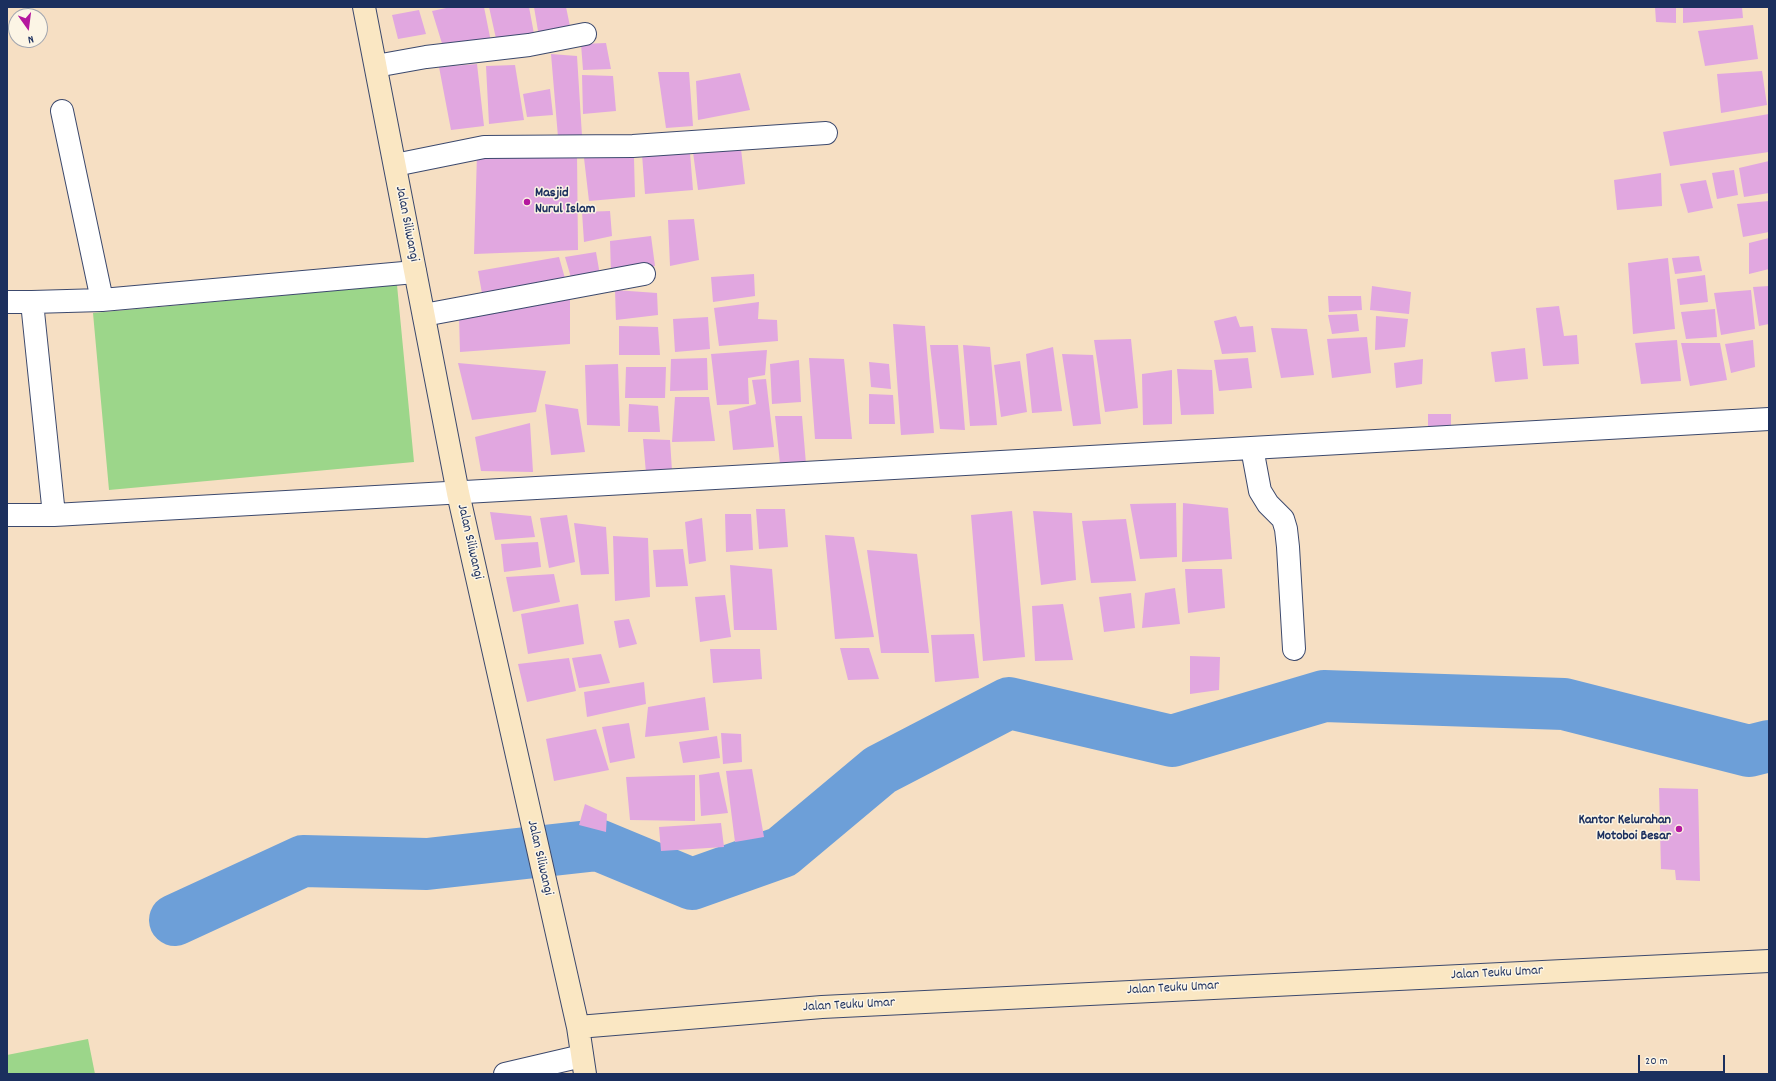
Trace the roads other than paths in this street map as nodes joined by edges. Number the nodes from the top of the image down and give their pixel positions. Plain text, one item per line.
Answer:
1 (364, 7) edge
2 (585, 34) dead end
3 (376, 66) junction
4 (62, 111) dead end
5 (826, 133) dead end
6 (395, 165) junction
7 (415, 272) junction
8 (644, 274) dead end
9 (102, 300) junction
10 (7, 302) edge
11 (32, 302) junction
12 (424, 315) junction
13 (1769, 419) edge
14 (1252, 448) junction
15 (458, 493) junction
16 (7, 515) edge
17 (54, 515) junction
18 (1294, 649) dead end
19 (1769, 961) edge
20 (578, 1027) junction
21 (584, 1065) edge
22 (505, 1074) edge

1 - 3 street, Jalan Siliwangi
2 - 3 street
3 - 6 street, Jalan Siliwangi
4 - 9 street
5 - 6 street
6 - 7 street, Jalan Siliwangi
7 - 9 street
7 - 12 street, Jalan Siliwangi
8 - 12 street
9 - 11 street
10 - 11 street
11 - 17 street
12 - 15 street, Jalan Siliwangi
13 - 14 street
14 - 15 street
14 - 18 street
15 - 17 street
15 - 20 street, Jalan Siliwangi
16 - 17 street
19 - 20 street, Jalan Teuku Umar
20 - 21 street, Jalan Siliwangi
21 - 22 street

